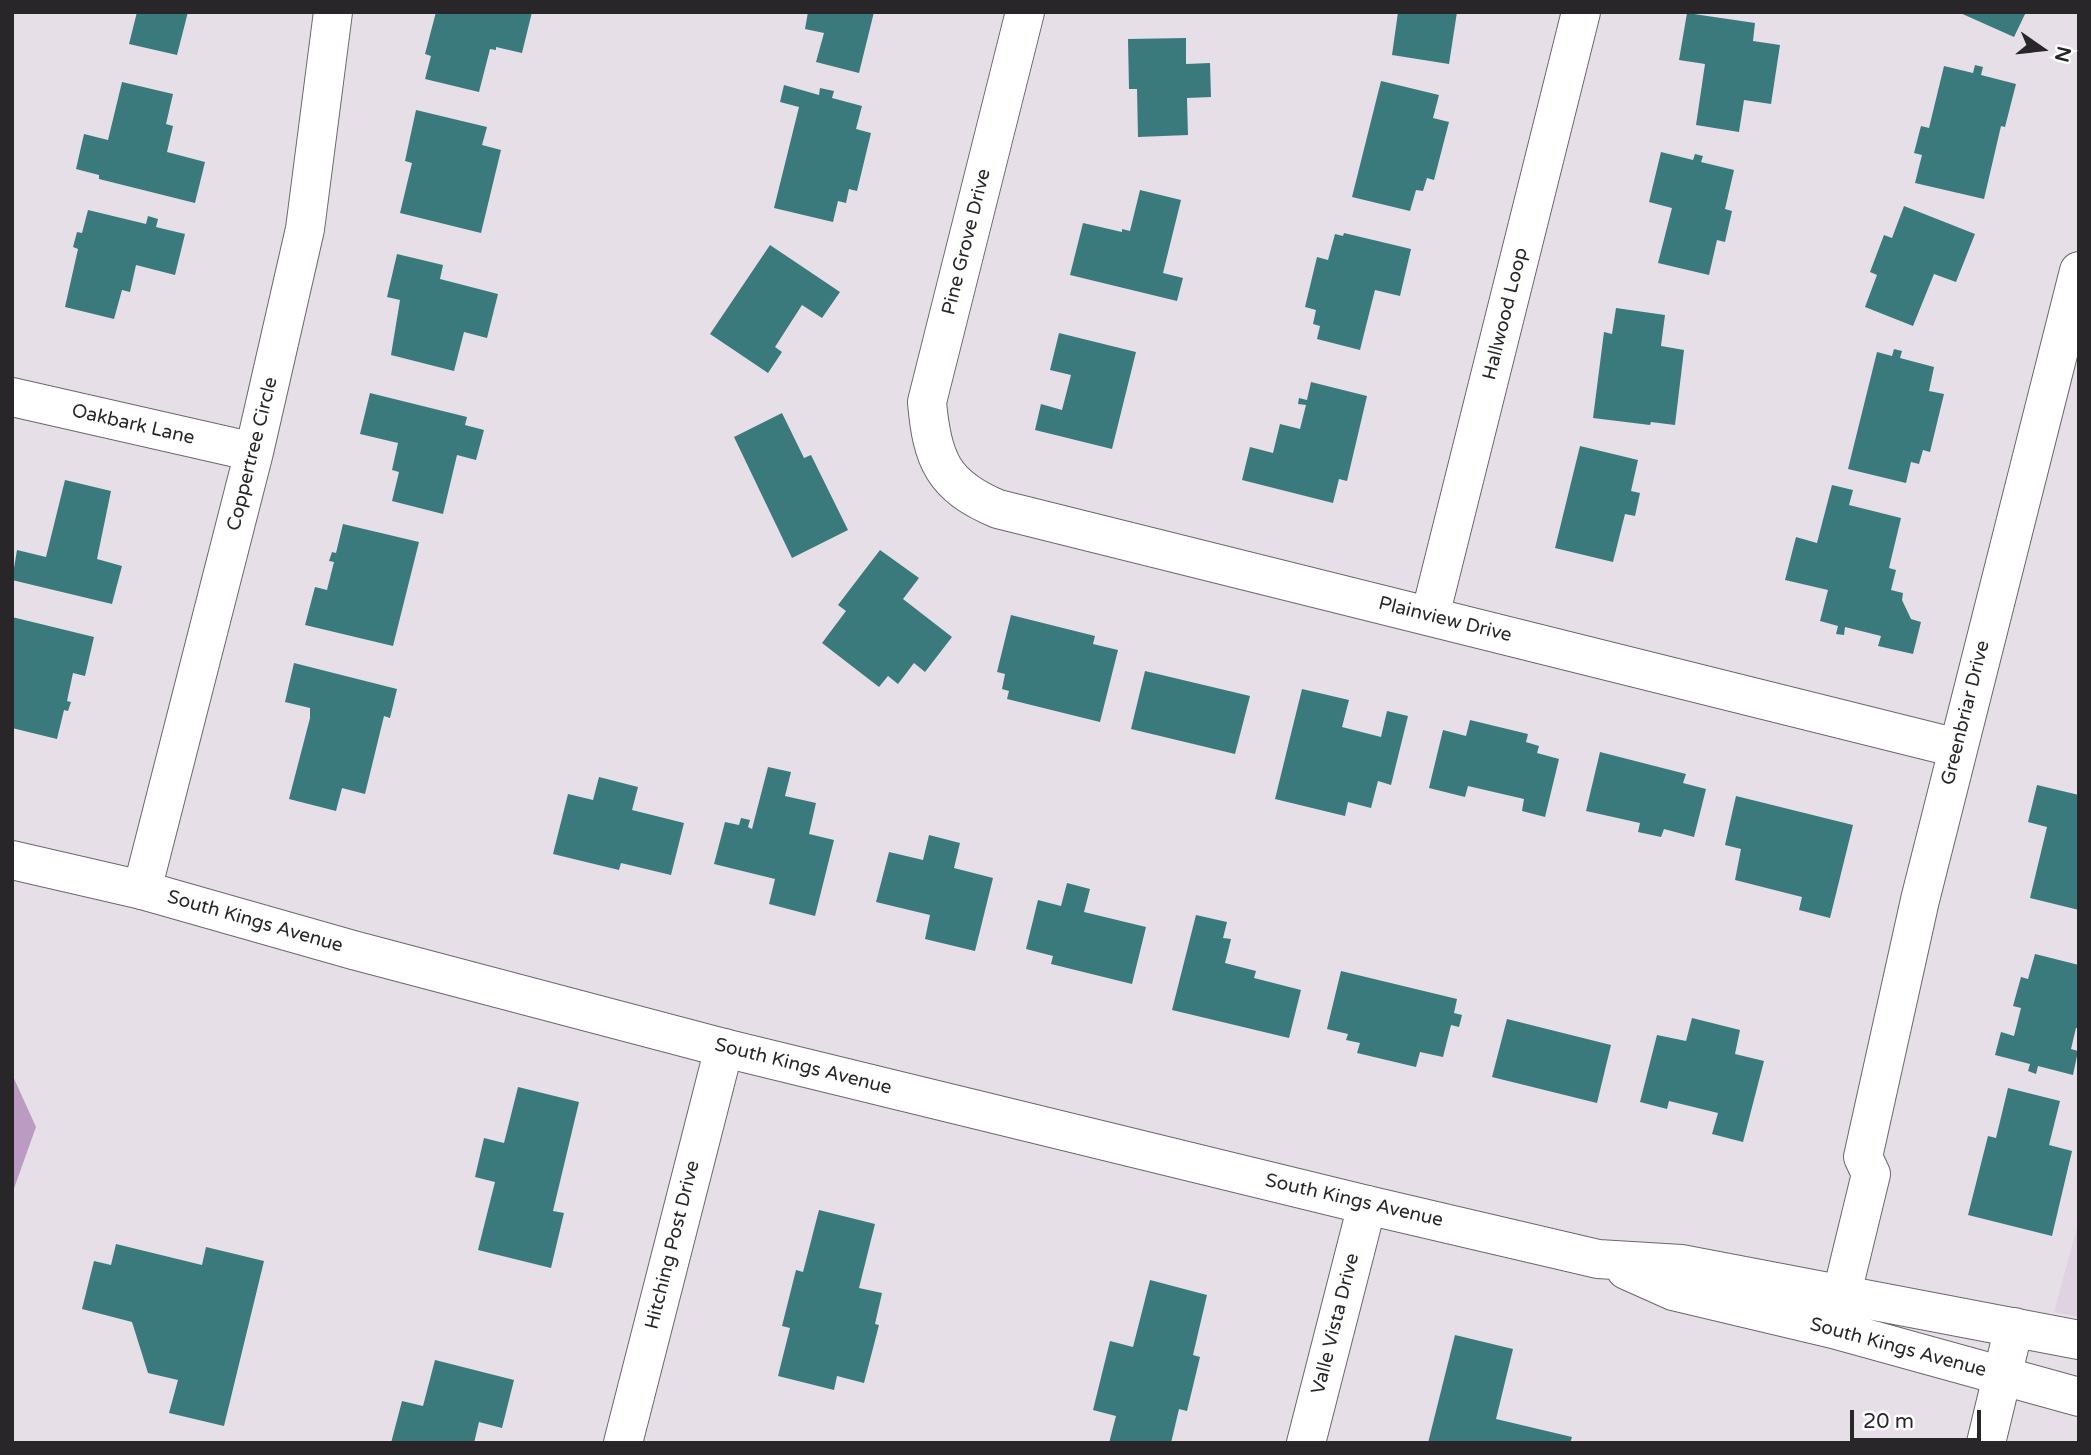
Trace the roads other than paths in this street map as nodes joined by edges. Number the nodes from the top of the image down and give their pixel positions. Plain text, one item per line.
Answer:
1 (332, 12) edge
2 (1025, 12) edge
3 (1581, 12) edge
4 (2079, 271) edge
5 (12, 397) edge
6 (254, 452) junction
7 (944, 472) joint
8 (1430, 616) junction
9 (1957, 748) junction
10 (12, 860) edge
11 (142, 890) junction
12 (724, 1048) junction
13 (1367, 1205) junction
14 (1825, 1310) junction
15 (2014, 1327) junction
16 (2079, 1340) edge
17 (2003, 1376) junction
18 (2079, 1397) edge
19 (623, 1443) edge
20 (1306, 1443) edge
21 (1986, 1443) edge

1 - 6 street, Coppertree Circle
2 - 7 street, Pine Grove Drive
3 - 8 street, Hallwood Loop
4 - 9 street, Greenbriar Drive
5 - 6 street, Oakbark Lane
6 - 11 street, Coppertree Circle
7 - 8 street, Plainview Drive
8 - 9 street, Plainview Drive
9 - 14 street, Greenbriar Drive
10 - 11 street, South Kings Avenue
11 - 12 street, South Kings Avenue
12 - 13 street, South Kings Avenue
12 - 19 street, Hitching Post Drive
13 - 14 street, South Kings Avenue
13 - 20 street, Valle Vista Drive
14 - 15 street, South Kings Avenue
14 - 17 street, South Kings Avenue
15 - 16 street, South Kings Avenue
15 - 17 street
17 - 18 street, South Kings Avenue
17 - 21 street

